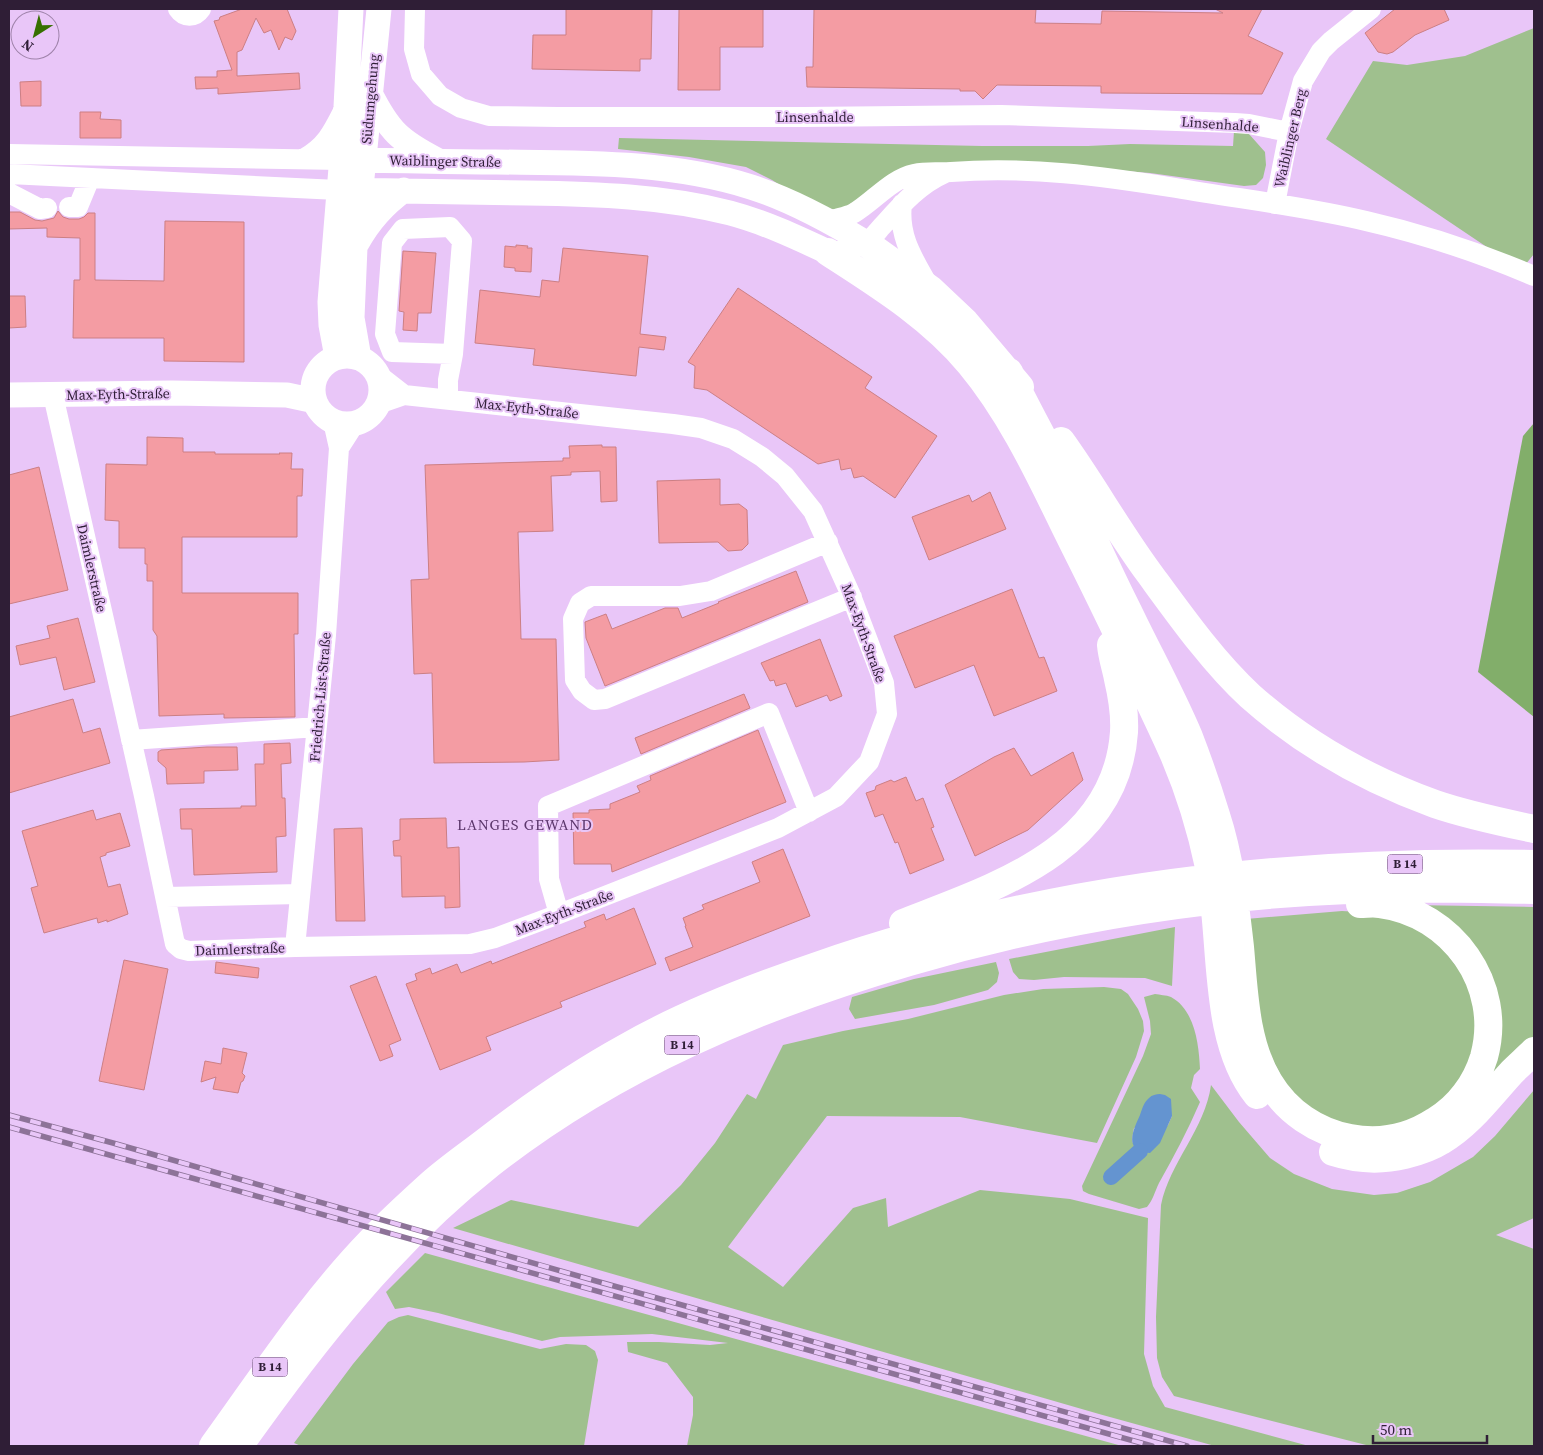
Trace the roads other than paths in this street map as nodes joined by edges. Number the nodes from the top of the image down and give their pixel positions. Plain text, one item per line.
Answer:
1 (178, 9) edge
2 (200, 9) edge
3 (351, 9) edge
4 (378, 9) edge
5 (415, 9) edge
6 (1371, 9) edge
7 (370, 93) junction
8 (346, 107) junction
9 (1289, 132) junction
10 (9, 154) edge
11 (303, 159) junction
12 (353, 160) junction
13 (441, 162) junction
14 (948, 172) junction
15 (9, 174) edge
16 (90, 178) junction
17 (349, 190) junction
18 (404, 190) junction
19 (9, 193) edge
20 (902, 204) junction
21 (1275, 204) junction
22 (69, 207) dead end
23 (47, 208) dead end
24 (829, 221) junction
25 (866, 243) junction
26 (355, 247) junction
27 (828, 252) junction
28 (1534, 276) edge
29 (930, 289) junction
30 (453, 354) junction
31 (348, 365) junction
32 (1009, 372) junction
33 (9, 395) edge
34 (53, 395) junction
35 (287, 395) junction
36 (404, 395) junction
37 (448, 400) junction
38 (315, 401) junction
39 (378, 404) junction
40 (344, 422) junction
41 (828, 542) junction
42 (852, 597) junction
43 (1108, 612) junction
44 (317, 727) junction
45 (131, 740) junction
46 (809, 812) junction
47 (1534, 829) edge
48 (1534, 864) edge
49 (1279, 882) junction
50 (1534, 890) edge
51 (300, 894) junction
52 (1170, 894) junction
53 (166, 897) junction
54 (559, 914) junction
55 (295, 946) junction
56 (857, 952) junction
57 (1534, 1051) edge
58 (443, 1189) junction
59 (340, 1294) junction
60 (212, 1446) edge
61 (239, 1446) edge

1 - 2 street
3 - 8 main road, Südumgehung
4 - 7 main road, Südumgehung
5 - 9 street, Linsenhalde
6 - 9 street, Waiblinger Berg
7 - 12 main road, Südumgehung
7 - 13 main road
8 - 11 street
8 - 12 main road, Südumgehung
9 - 21 street, Waiblinger Berg
10 - 11 street, Waiblinger Straße
11 - 12 street, Waiblinger Straße
12 - 13 main road, Waiblinger Straße
12 - 17 main road, Südumgehung
13 - 24 main road, Waiblinger Straße
14 - 20 street
14 - 21 street
14 - 24 street
15 - 16 street
16 - 17 street
16 - 22 street
17 - 18 main road
17 - 26 main road
17 - 31 main road
18 - 26 main road
18 - 27 main road
19 - 23 street
20 - 25 street
20 - 29 street
21 - 28 street
24 - 25 main road, Waiblinger Straße
25 - 27 street
25 - 29 highway
26 - 31 main road
27 - 43 highway
29 - 32 highway
30 - 30 street
30 - 37 street
31 - 35 main road
31 - 36 street
31 - 38 main road
31 - 39 main road
32 - 47 highway
32 - 49 highway
33 - 34 main road, Max-Eyth-Straße
34 - 35 main road, Max-Eyth-Straße
34 - 45 street, Daimlerstraße
35 - 38 main road, Max-Eyth-Straße
36 - 37 street, Max-Eyth-Straße
36 - 39 street, Max-Eyth-Straße
37 - 41 street, Max-Eyth-Straße
38 - 40 main road
39 - 40 main road
40 - 44 street, Friedrich-List-Straße
41 - 42 street, Max-Eyth-Straße
41 - 42 street
42 - 46 street, Max-Eyth-Straße
43 - 56 highway
43 - 57 highway
44 - 45 street
44 - 51 street, Friedrich-List-Straße
45 - 53 street, Daimlerstraße
46 - 54 street, Max-Eyth-Straße
46 - 54 street
48 - 49 highway, B 14
49 - 50 highway, B 14
49 - 52 highway, B 14
51 - 53 street
51 - 55 street, Friedrich-List-Straße
52 - 56 highway, B 14
52 - 58 highway, B 14
53 - 55 street, Daimlerstraße
54 - 55 street, Max-Eyth-Straße
56 - 58 highway, B 14
58 - 59 highway, B 14
59 - 60 highway, B 14
59 - 61 highway, B 14

